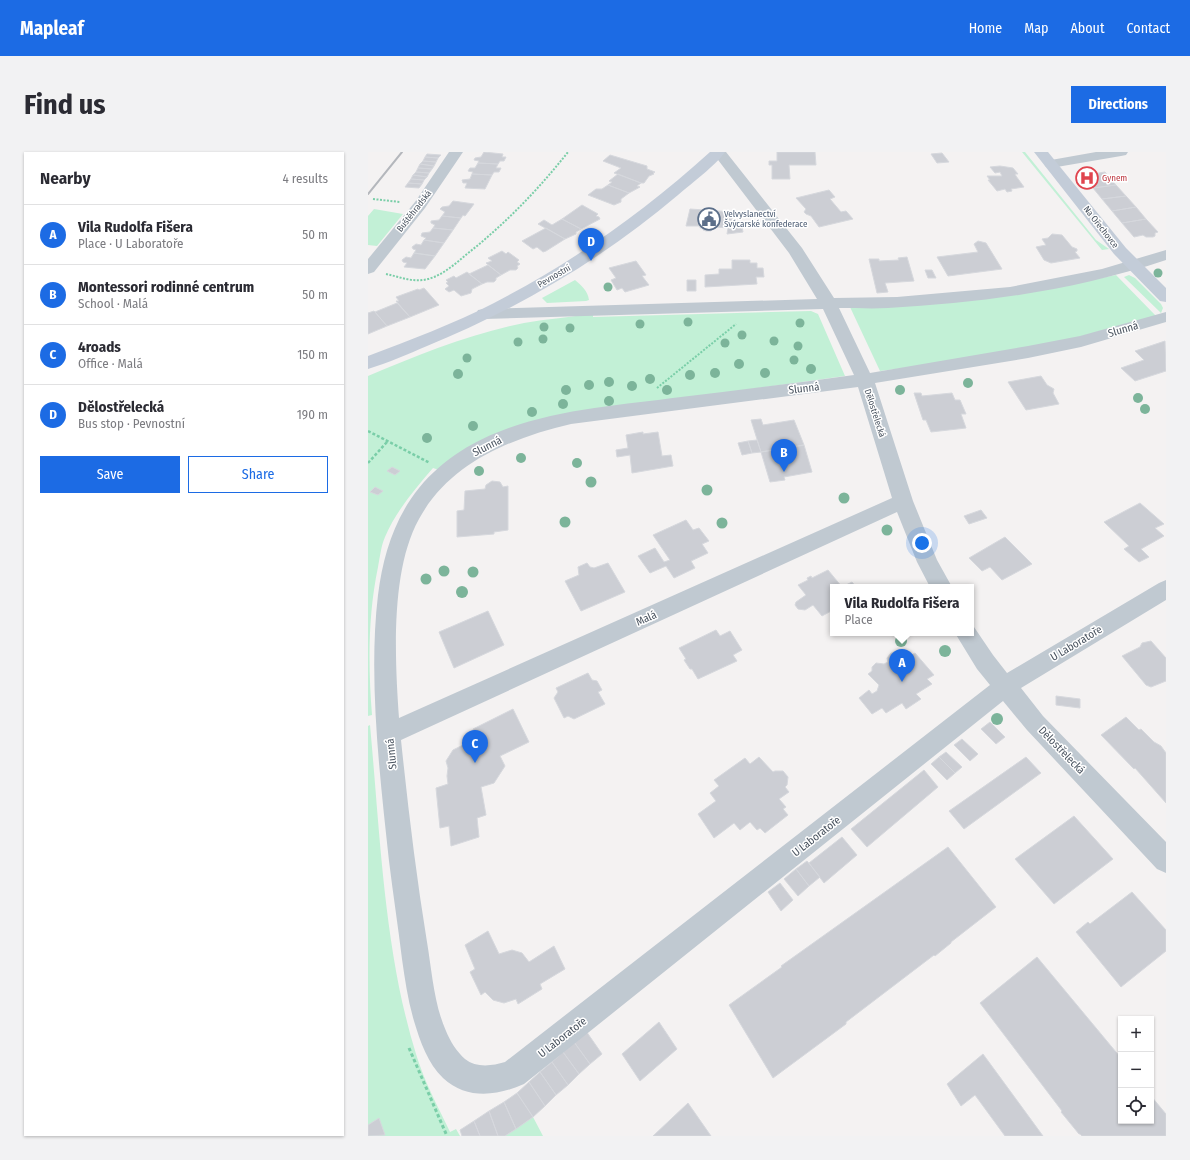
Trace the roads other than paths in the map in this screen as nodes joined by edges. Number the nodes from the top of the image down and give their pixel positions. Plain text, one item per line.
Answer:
1 (456, 152) edge
2 (718, 152) edge
3 (1041, 152) edge
4 (1121, 152) edge
5 (1052, 164) junction
6 (1166, 255) edge
7 (1135, 266) junction
8 (368, 269) edge
9 (1166, 297) edge
10 (829, 304) junction
11 (484, 314) junction
12 (1166, 317) edge
13 (368, 363) edge
14 (865, 380) junction
15 (903, 501) junction
16 (939, 584) edge
17 (1166, 589) edge
18 (968, 636) edge
19 (1005, 686) junction
20 (389, 734) junction
21 (1166, 860) edge
22 (472, 1079) joint

1 - 8 street, Buštěhradská
2 - 10 street, Dělostřelecká
2 - 11 street, Pevnostní
3 - 5 street, Na Ořechovce
4 - 5 street
5 - 7 street, Na Ořechovce
6 - 7 street
7 - 9 street, Na Ořechovce
7 - 10 street
10 - 11 street
10 - 14 street, Dělostřelecká
11 - 13 street, Pevnostní
12 - 14 street, Slunná
14 - 15 street, Dělostřelecká
14 - 20 street, Slunná
15 - 16 street, Dělostřelecká
15 - 20 street, Malá
17 - 19 street, U Laboratoře
18 - 19 street, Dělostřelecká
19 - 21 street, Dělostřelecká
19 - 22 street, U Laboratoře
20 - 22 street, Slunná

